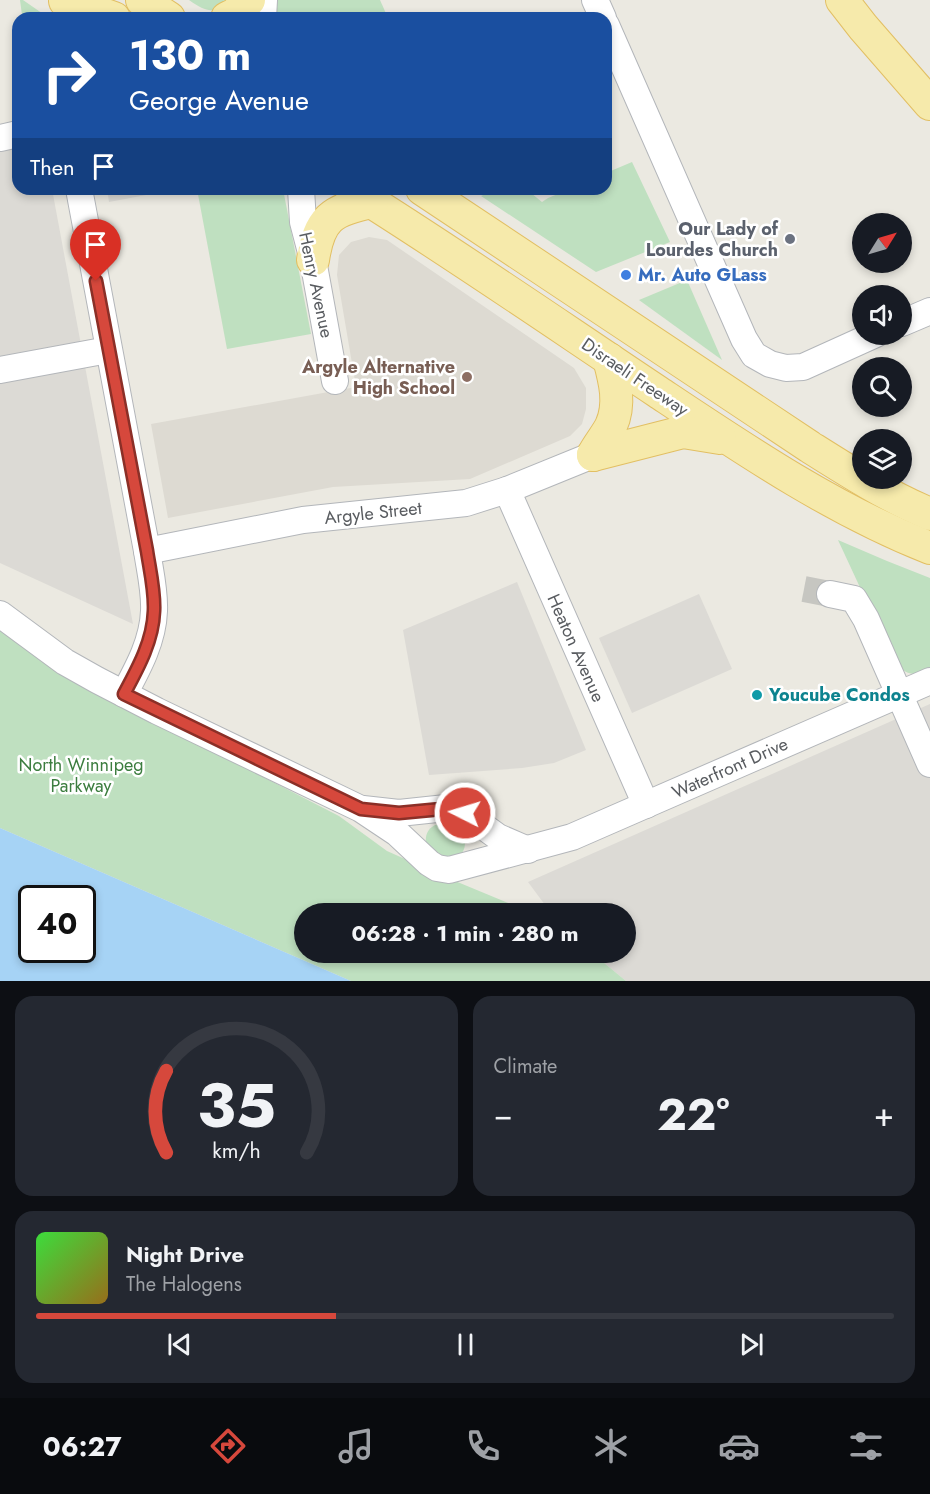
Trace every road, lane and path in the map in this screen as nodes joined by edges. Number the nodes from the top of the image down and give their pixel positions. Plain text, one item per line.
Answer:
1 (64, 0) edge
2 (142, 0) edge
3 (249, 0) edge
4 (850, 3) edge
5 (82, 12) edge
6 (97, 12) edge
7 (159, 12) edge
8 (237, 12) edge
9 (612, 39) edge
10 (930, 104) edge
11 (80, 195) edge
12 (301, 195) edge
13 (431, 195) edge
14 (361, 196) edge
15 (313, 261) junction
16 (930, 311) edge
17 (912, 319) edge
18 (852, 345) edge
19 (108, 350) junction
20 (609, 359) junction
21 (0, 370) edge
22 (335, 381) dead end
23 (731, 441) junction
24 (592, 455) junction
25 (507, 490) junction
26 (930, 513) edge
27 (930, 548) edge
28 (147, 551) junction
29 (830, 594) tunnel mouth
30 (0, 614) edge
31 (930, 681) edge
32 (124, 694) junction
33 (899, 694) junction
34 (930, 764) edge
35 (646, 806) junction
36 (361, 809) junction
37 (438, 810) junction
38 (473, 820) junction
39 (528, 850) junction
40 (426, 860) junction
41 (461, 868) junction

1 - 5 main road
1 - 6 main road
2 - 7 main road
3 - 8 main road
4 - 10 main road
9 - 18 street
11 - 19 street
12 - 15 street, Henry Avenue
13 - 26 main road, Disraeli Freeway
14 - 15 main road
14 - 20 main road, Disraeli Freeway
15 - 22 street, Henry Avenue
16 - 17 street
19 - 21 street
19 - 28 street
20 - 23 main road, Disraeli Freeway
20 - 24 main road
23 - 24 main road
23 - 27 main road, Disraeli Freeway
24 - 25 street, Argyle Street
25 - 28 street, Argyle Street
25 - 35 street, Heaton Avenue
28 - 32 street
29 - 33 street
30 - 32 street, Waterfront Drive
31 - 33 street, Waterfront Drive
32 - 36 street, Waterfront Drive
33 - 34 street
33 - 35 street, Waterfront Drive
35 - 39 street, Waterfront Drive
36 - 37 street, Waterfront Drive
36 - 40 street, Waterfront Drive
37 - 38 street, Waterfront Drive
37 - 40 street
38 - 39 street, Waterfront Drive
38 - 41 street
39 - 41 street, Waterfront Drive
40 - 41 street, Waterfront Drive

